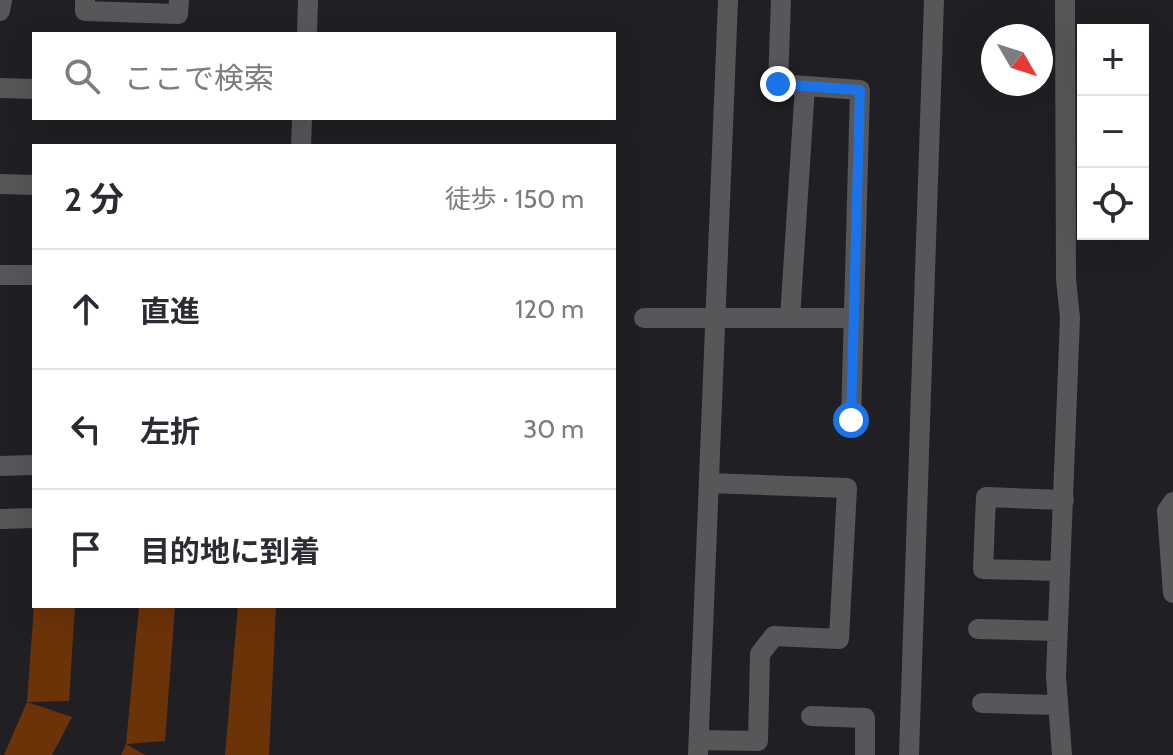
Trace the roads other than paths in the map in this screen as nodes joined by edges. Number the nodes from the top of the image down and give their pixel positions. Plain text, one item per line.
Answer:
1 (2, 0) edge
2 (85, 0) edge
3 (179, 0) edge
4 (308, 0) edge
5 (728, 0) edge
6 (781, 0) edge
7 (934, 0) edge
8 (1065, 0) edge
9 (0, 11) edge
10 (307, 32) edge
11 (805, 86) junction
12 (0, 88) edge
13 (32, 89) edge
14 (302, 120) edge
15 (301, 144) edge
16 (0, 184) edge
17 (32, 185) edge
18 (0, 275) edge
19 (32, 275) edge
20 (644, 318) dead end
21 (716, 318) junction
22 (790, 318) junction
23 (854, 318) junction
24 (851, 420) dead end
25 (32, 465) edge
26 (0, 466) edge
27 (709, 483) junction
28 (1064, 500) junction
29 (1173, 502) edge
30 (32, 518) edge
31 (0, 519) edge
32 (1060, 571) junction
33 (1173, 593) edge
34 (978, 629) dead end
35 (1058, 631) junction
36 (982, 703) dead end
37 (1058, 705) junction
38 (811, 716) dead end
39 (698, 748) edge
40 (865, 755) edge
41 (909, 755) edge
42 (1062, 755) edge

1 - 9 street
2 - 3 street
4 - 10 street
5 - 21 street
6 - 11 street
7 - 41 street
8 - 28 street
11 - 22 street
11 - 23 street
12 - 13 street
14 - 15 street
16 - 17 street
18 - 19 street
20 - 21 street
21 - 22 street
21 - 27 street
22 - 23 street
23 - 24 street
25 - 26 street
27 - 39 street
27 - 39 street
28 - 32 street
28 - 32 street
29 - 33 street
30 - 31 street
32 - 35 street
34 - 35 street
35 - 37 street
36 - 37 street
37 - 42 street
38 - 40 street

